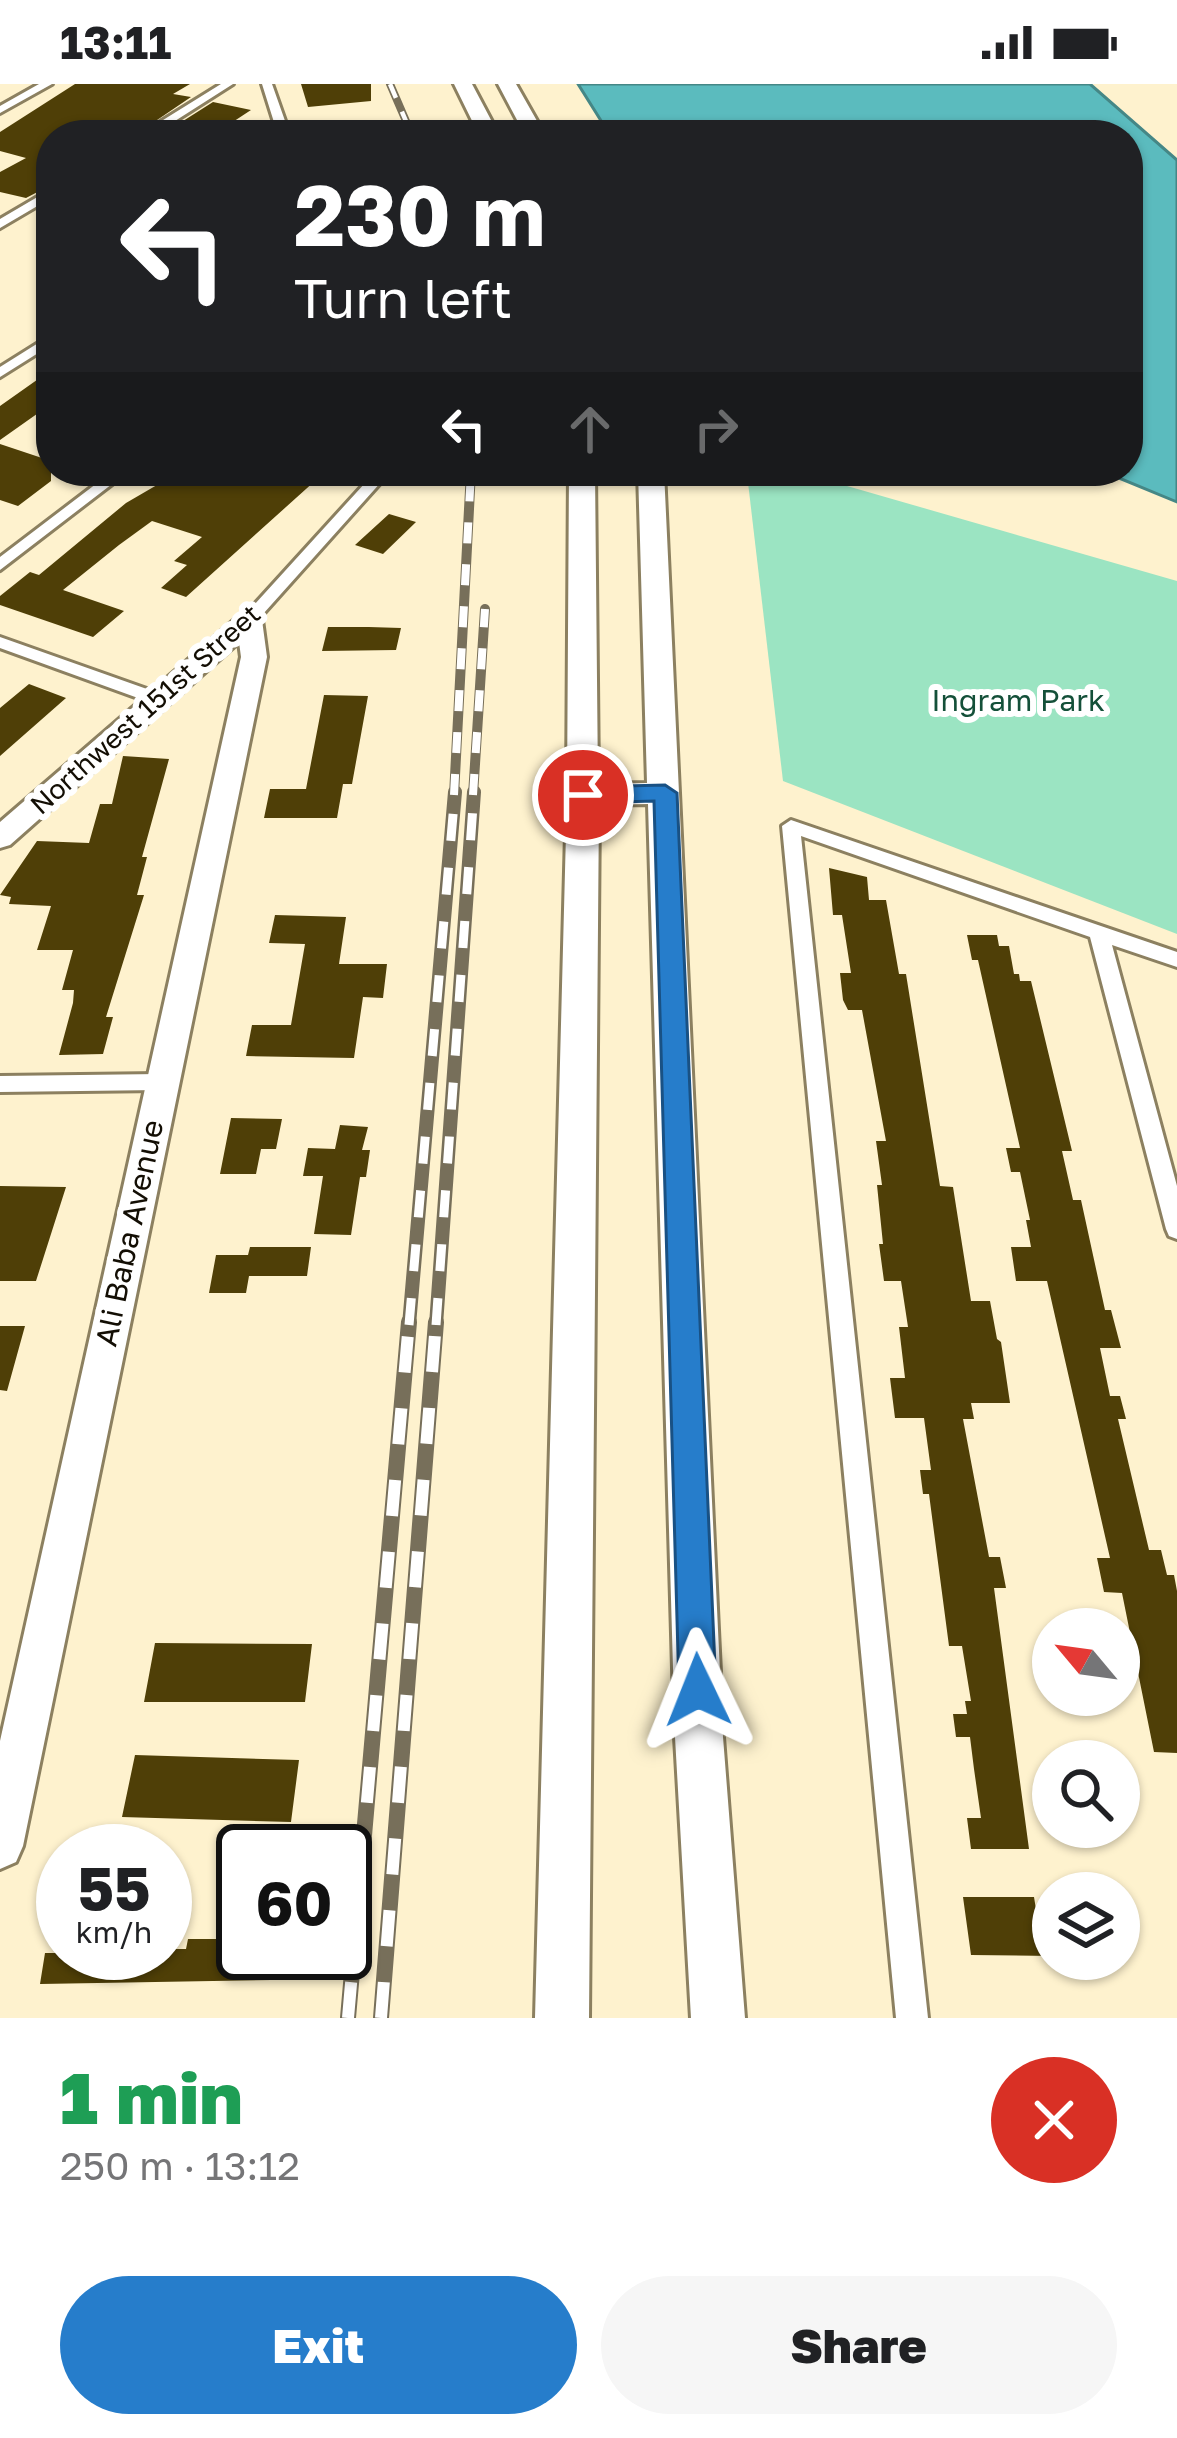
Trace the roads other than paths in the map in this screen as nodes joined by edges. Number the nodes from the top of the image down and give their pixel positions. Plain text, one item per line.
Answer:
1 (47, 84) edge
2 (228, 84) edge
3 (267, 84) edge
4 (463, 84) edge
5 (507, 84) edge
6 (0, 110) edge
7 (169, 120) edge
8 (279, 120) edge
9 (481, 120) edge
10 (527, 120) edge
11 (36, 202) edge
12 (0, 224) edge
13 (36, 349) edge
14 (0, 374) edge
15 (103, 486) edge
16 (370, 486) edge
17 (582, 486) edge
18 (652, 486) edge
19 (0, 565) edge
20 (249, 620) junction
21 (0, 642) edge
22 (155, 698) junction
23 (665, 793) junction
24 (583, 795) junction
25 (0, 838) edge
26 (1099, 933) junction
27 (1177, 960) edge
28 (160, 1082) junction
29 (0, 1084) edge
30 (1177, 1229) edge
31 (0, 1846) edge
32 (562, 2018) edge
33 (718, 2018) edge
34 (912, 2018) edge

1 - 6 street
2 - 7 street
3 - 8 street
4 - 9 main road
5 - 10 main road
11 - 12 street
13 - 14 street
15 - 19 street
16 - 20 street, Northwest 151st Street
17 - 24 main road
18 - 23 main road
20 - 22 street, Northwest 151st Street
20 - 28 street, Ali Baba Avenue
21 - 22 street
22 - 25 street, Northwest 151st Street
23 - 24 main road
23 - 33 main road
24 - 32 main road
26 - 27 street
26 - 30 street
26 - 34 street
28 - 29 street
28 - 31 street, Ali Baba Avenue

